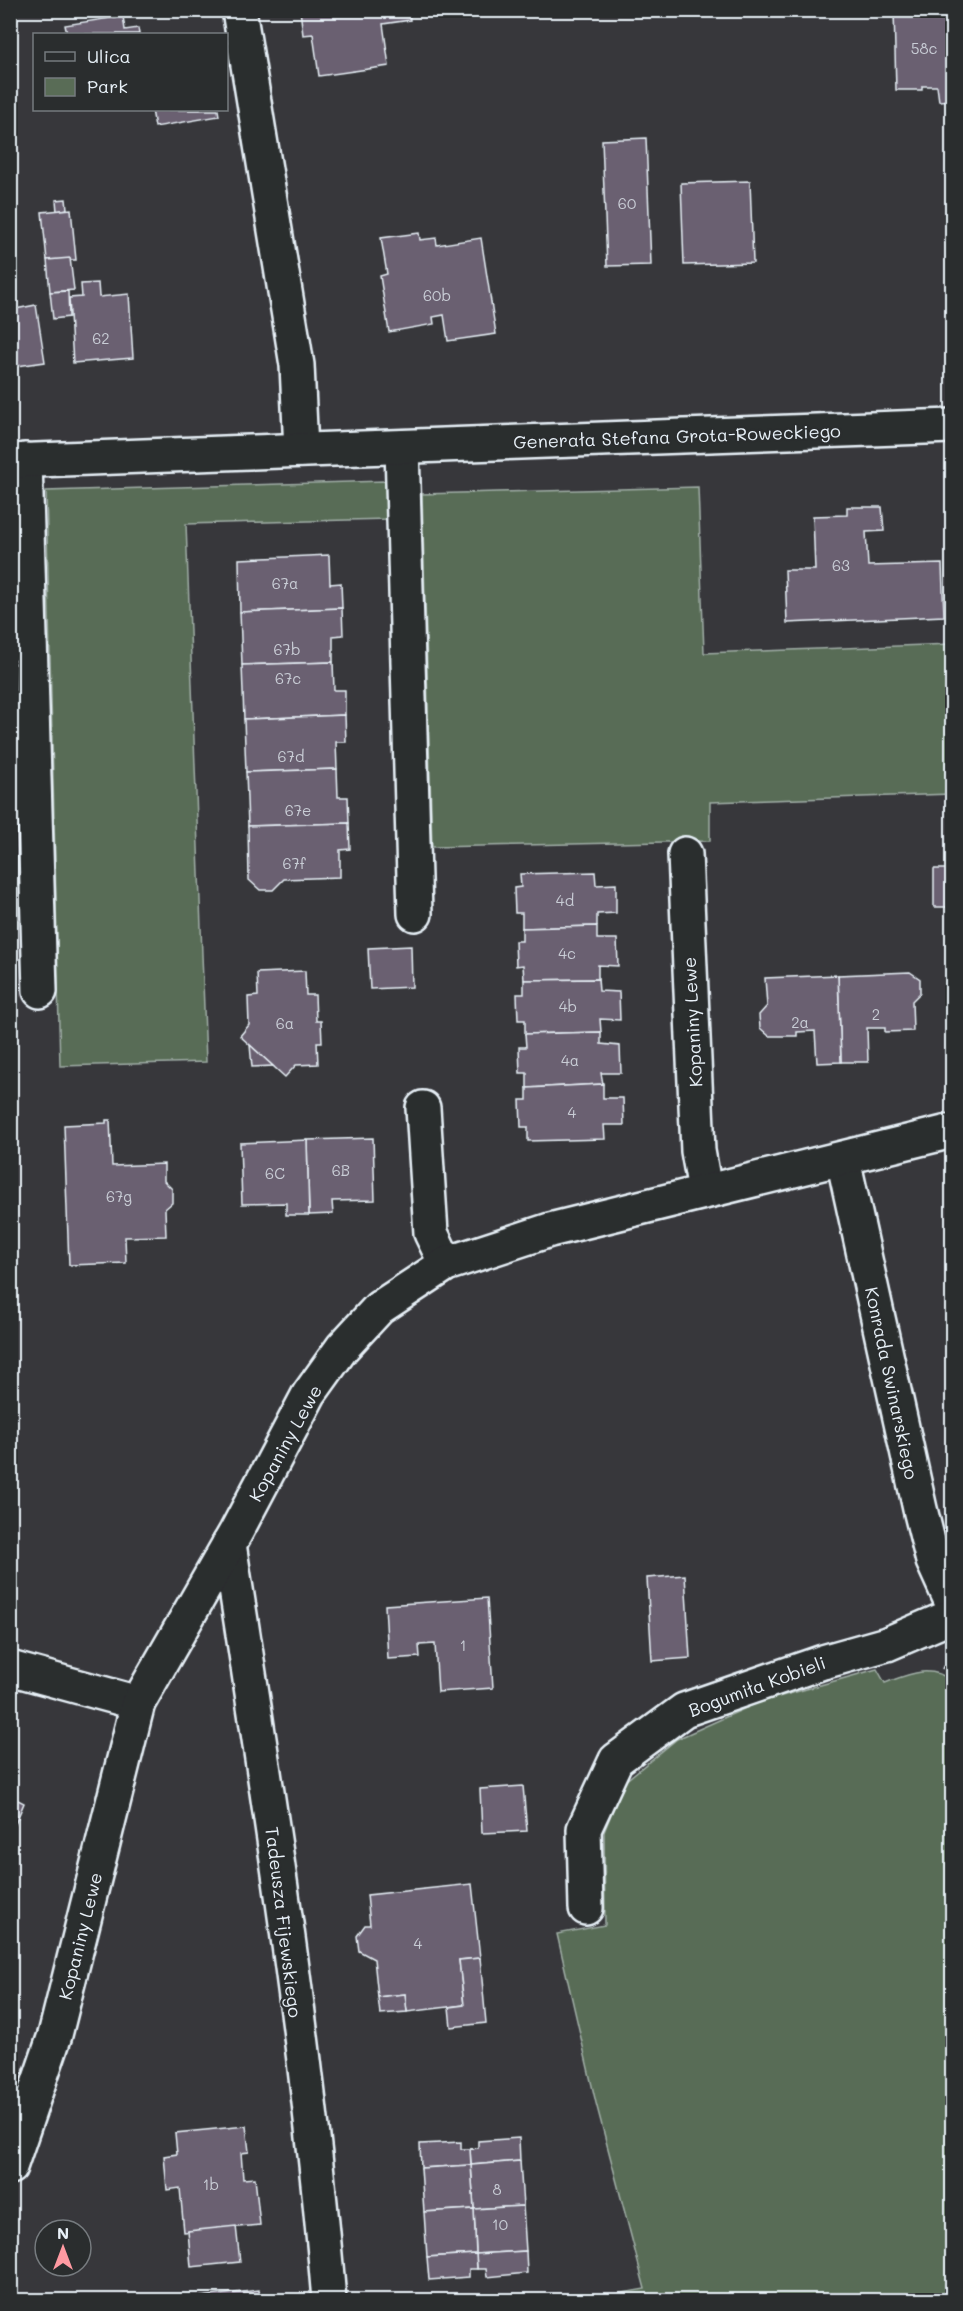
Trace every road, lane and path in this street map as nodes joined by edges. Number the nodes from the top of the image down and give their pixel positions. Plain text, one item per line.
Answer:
1 (239, 10) edge
2 (952, 426) edge
3 (402, 447) junction
4 (301, 450) junction
5 (18, 460) edge
6 (685, 854) dead end
7 (414, 914) dead end
8 (40, 991) dead end
9 (423, 1108) dead end
10 (952, 1131) edge
11 (843, 1159) junction
12 (705, 1190) junction
13 (446, 1264) junction
14 (229, 1544) junction
15 (952, 1603) edge
16 (952, 1616) edge
17 (10, 1668) edge
18 (138, 1703) junction
19 (586, 1908) dead end
20 (10, 2167) edge
21 (329, 2301) edge

1 - 4 street
2 - 3 street, Generała Stefana Grota-Roweckiego
3 - 4 street, Generała Stefana Grota-Roweckiego
3 - 7 street
4 - 5 street, Generała Stefana Grota-Roweckiego
5 - 8 street
6 - 12 street, Kopaniny Lewe
9 - 13 street
10 - 11 street, Kopaniny Lewe
11 - 12 street, Kopaniny Lewe
11 - 15 street, Konrada Swinarskiego
12 - 13 street, Kopaniny Lewe
13 - 14 street, Kopaniny Lewe
14 - 18 street, Kopaniny Lewe
14 - 21 street, Tadeusza Fijewskiego
16 - 19 street, Bogumiła Kobieli
17 - 18 street
18 - 20 street, Kopaniny Lewe

